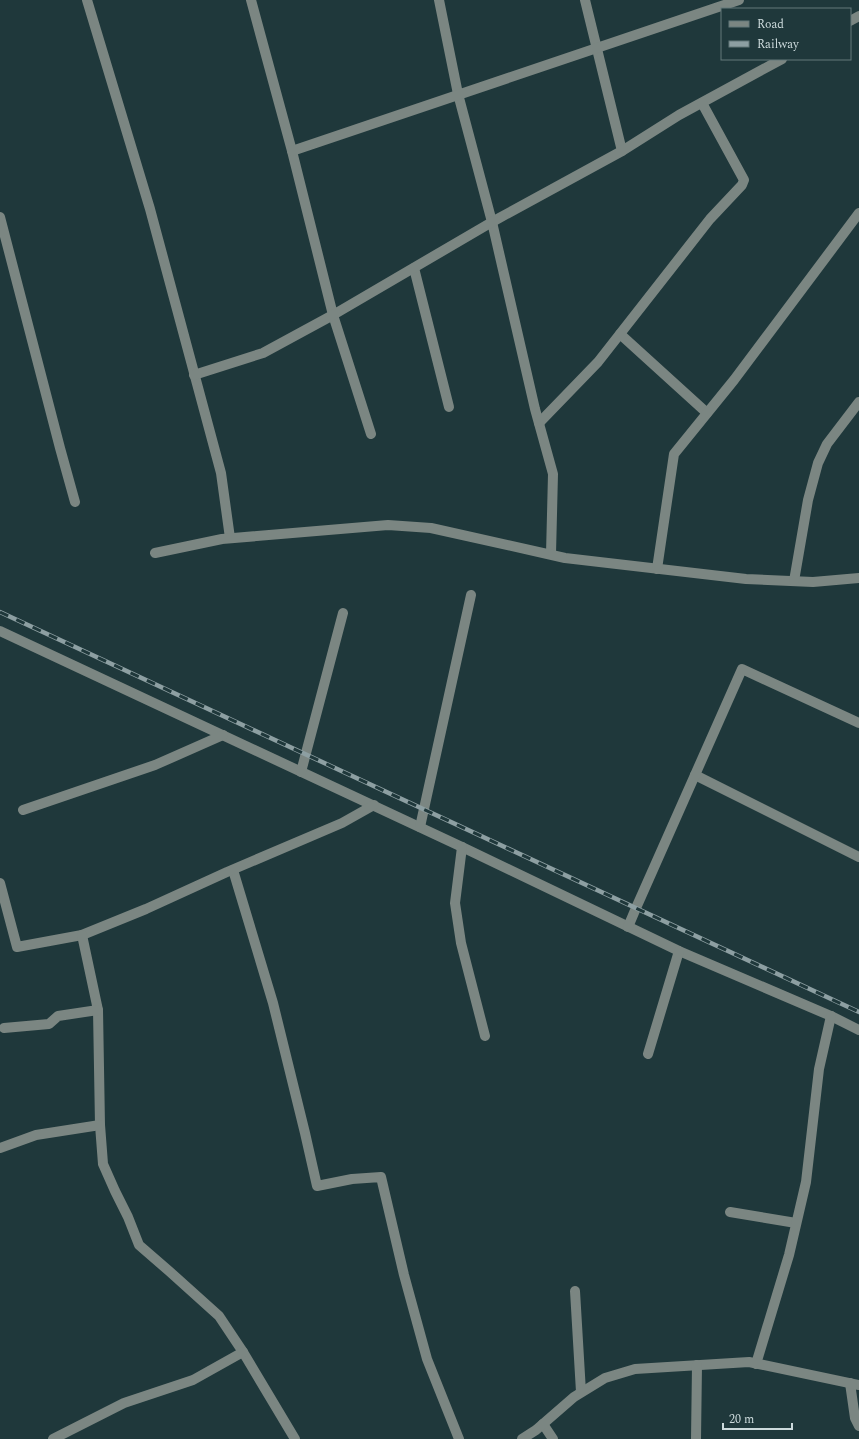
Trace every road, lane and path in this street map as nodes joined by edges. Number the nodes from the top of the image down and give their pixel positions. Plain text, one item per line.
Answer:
1 (87, 0) edge
2 (251, 0) edge
3 (439, 0) edge
4 (585, 0) edge
5 (739, 0) edge
6 (596, 48) junction
7 (780, 60) edge
8 (458, 94) junction
9 (702, 103) junction
10 (292, 150) junction
11 (622, 151) junction
12 (859, 213) edge
13 (0, 217) edge
14 (492, 222) junction
15 (414, 268) junction
16 (333, 314) junction
17 (620, 334) junction
18 (194, 375) junction
19 (859, 402) edge
20 (450, 408) dead end
21 (707, 413) junction
22 (539, 423) junction
23 (371, 434) dead end
24 (75, 502) dead end
25 (230, 538) junction
26 (155, 553) dead end
27 (551, 554) junction
28 (657, 568) junction
29 (859, 578) edge
30 (794, 581) junction
31 (471, 595) dead end
32 (343, 613) dead end
33 (0, 631) edge
34 (859, 724) edge
35 (223, 735) junction
36 (302, 772) junction
37 (695, 775) junction
38 (374, 805) junction
39 (23, 810) dead end
40 (420, 827) junction
41 (462, 847) junction
42 (859, 857) edge
43 (233, 870) junction
44 (0, 883) edge
45 (628, 927) junction
46 (82, 935) junction
47 (679, 951) junction
48 (98, 1010) junction
49 (831, 1016) junction
50 (4, 1028) dead end
51 (859, 1030) edge
52 (485, 1036) dead end
53 (648, 1054) dead end
54 (100, 1125) junction
55 (0, 1148) edge
56 (730, 1212) dead end
57 (796, 1223) junction
58 (575, 1291) dead end
59 (243, 1352) junction
60 (756, 1364) junction
61 (697, 1365) junction
62 (855, 1384) edge
63 (581, 1392) junction
64 (543, 1424) junction
65 (859, 1426) edge
66 (53, 1439) edge
67 (295, 1439) edge
68 (459, 1439) edge
69 (522, 1439) edge
70 (553, 1439) edge
71 (696, 1439) edge

1 - 18 street
2 - 10 street
3 - 8 street
4 - 6 street
5 - 6 street
6 - 8 street
6 - 11 street
7 - 9 street
8 - 10 street
8 - 14 street
9 - 11 street
9 - 17 street
10 - 16 street
11 - 14 street
12 - 21 street
13 - 24 street
14 - 15 street
14 - 22 street
15 - 16 street
15 - 20 street
16 - 18 street
16 - 23 street
17 - 21 street
17 - 22 street
18 - 25 street
19 - 30 street
21 - 28 street
22 - 27 street
25 - 26 street
25 - 27 street
27 - 28 street
28 - 30 street
29 - 30 street
31 - 40 street
32 - 36 street
33 - 35 street
34 - 37 street
35 - 36 street
35 - 39 street
36 - 38 street
37 - 42 street
37 - 45 street
38 - 40 street
38 - 43 street
40 - 41 street
41 - 45 street
41 - 52 street
43 - 46 street
43 - 68 street
44 - 46 street
45 - 47 street
46 - 48 street
47 - 49 street
47 - 53 street
48 - 50 street
48 - 54 street
49 - 51 street
49 - 57 street
54 - 55 street
54 - 59 street
56 - 57 street
57 - 60 street
58 - 63 street
59 - 66 street
59 - 67 street
60 - 61 street
60 - 62 street
61 - 63 street
61 - 71 street
62 - 65 street
63 - 64 street
64 - 69 street
64 - 70 street

